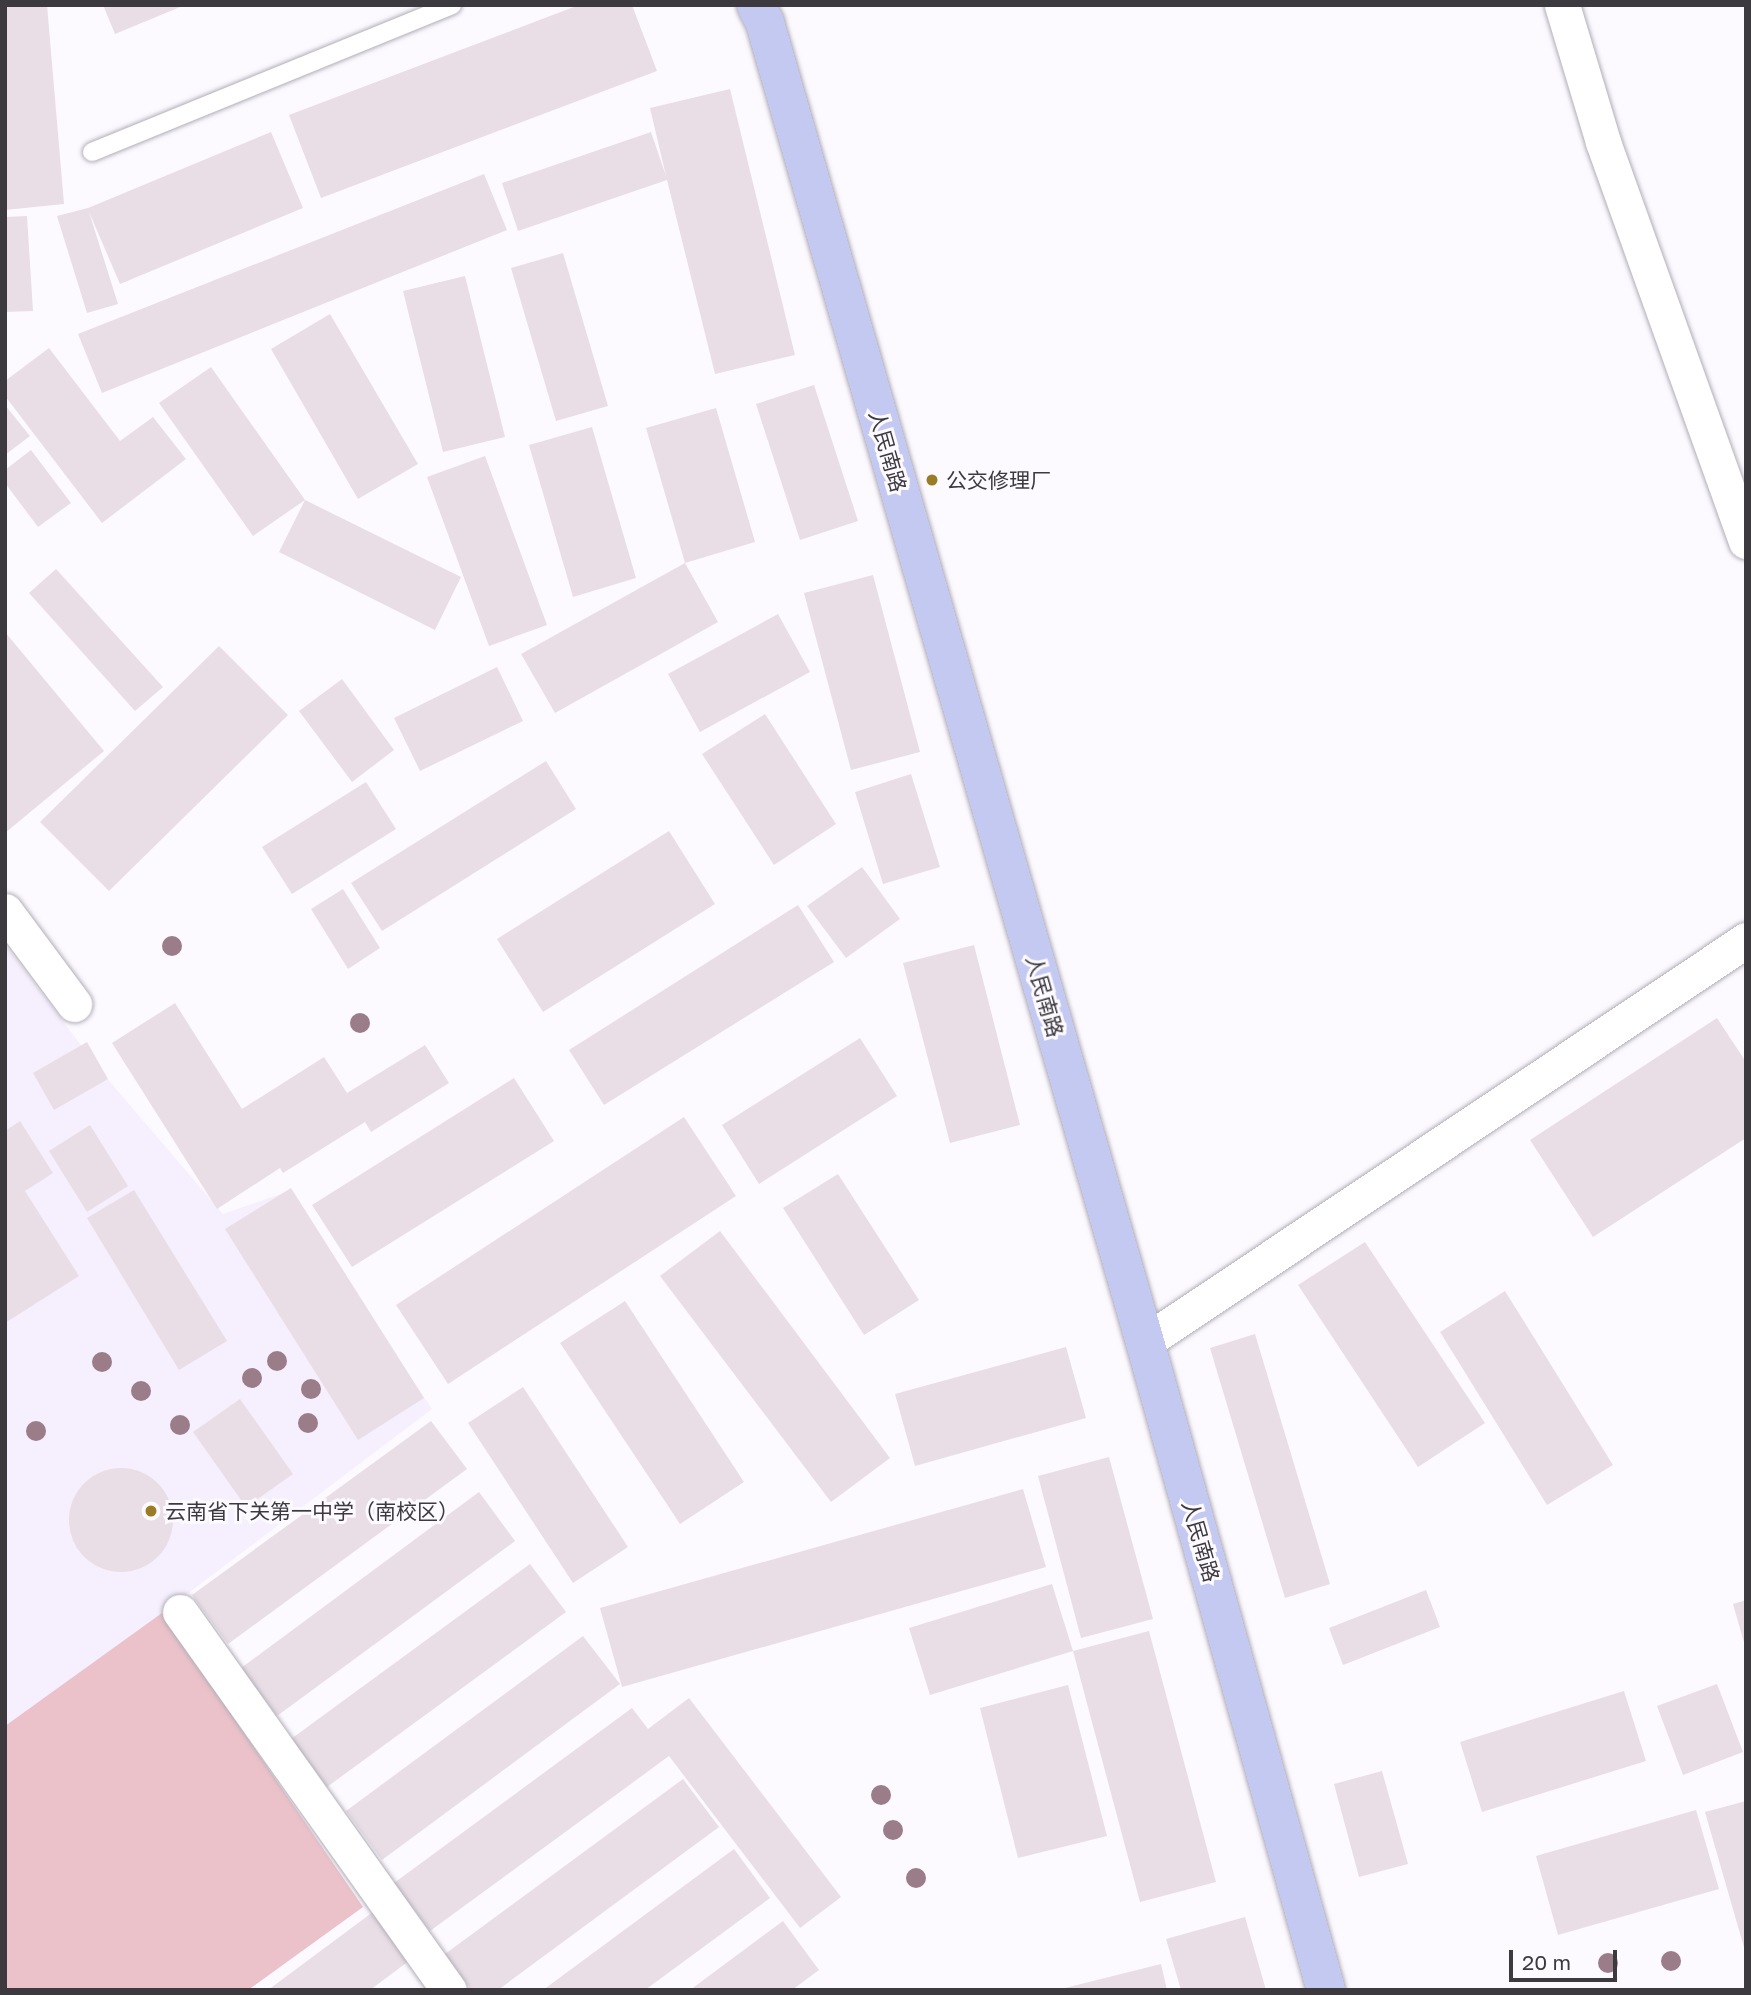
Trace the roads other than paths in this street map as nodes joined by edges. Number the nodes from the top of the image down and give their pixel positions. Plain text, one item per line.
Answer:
1 (452, 5) edge
2 (756, 5) edge
3 (1562, 5) edge
4 (92, 152) dead end
5 (1746, 541) edge
6 (5, 911) edge
7 (1746, 940) edge
8 (74, 1004) dead end
9 (1145, 1342) junction
10 (180, 1612) dead end
11 (449, 1990) edge
12 (1326, 1990) edge

1 - 4 lane
2 - 9 main road, 人民南路
3 - 5 street
6 - 8 street
7 - 9 street
9 - 12 main road, 人民南路
10 - 11 street

